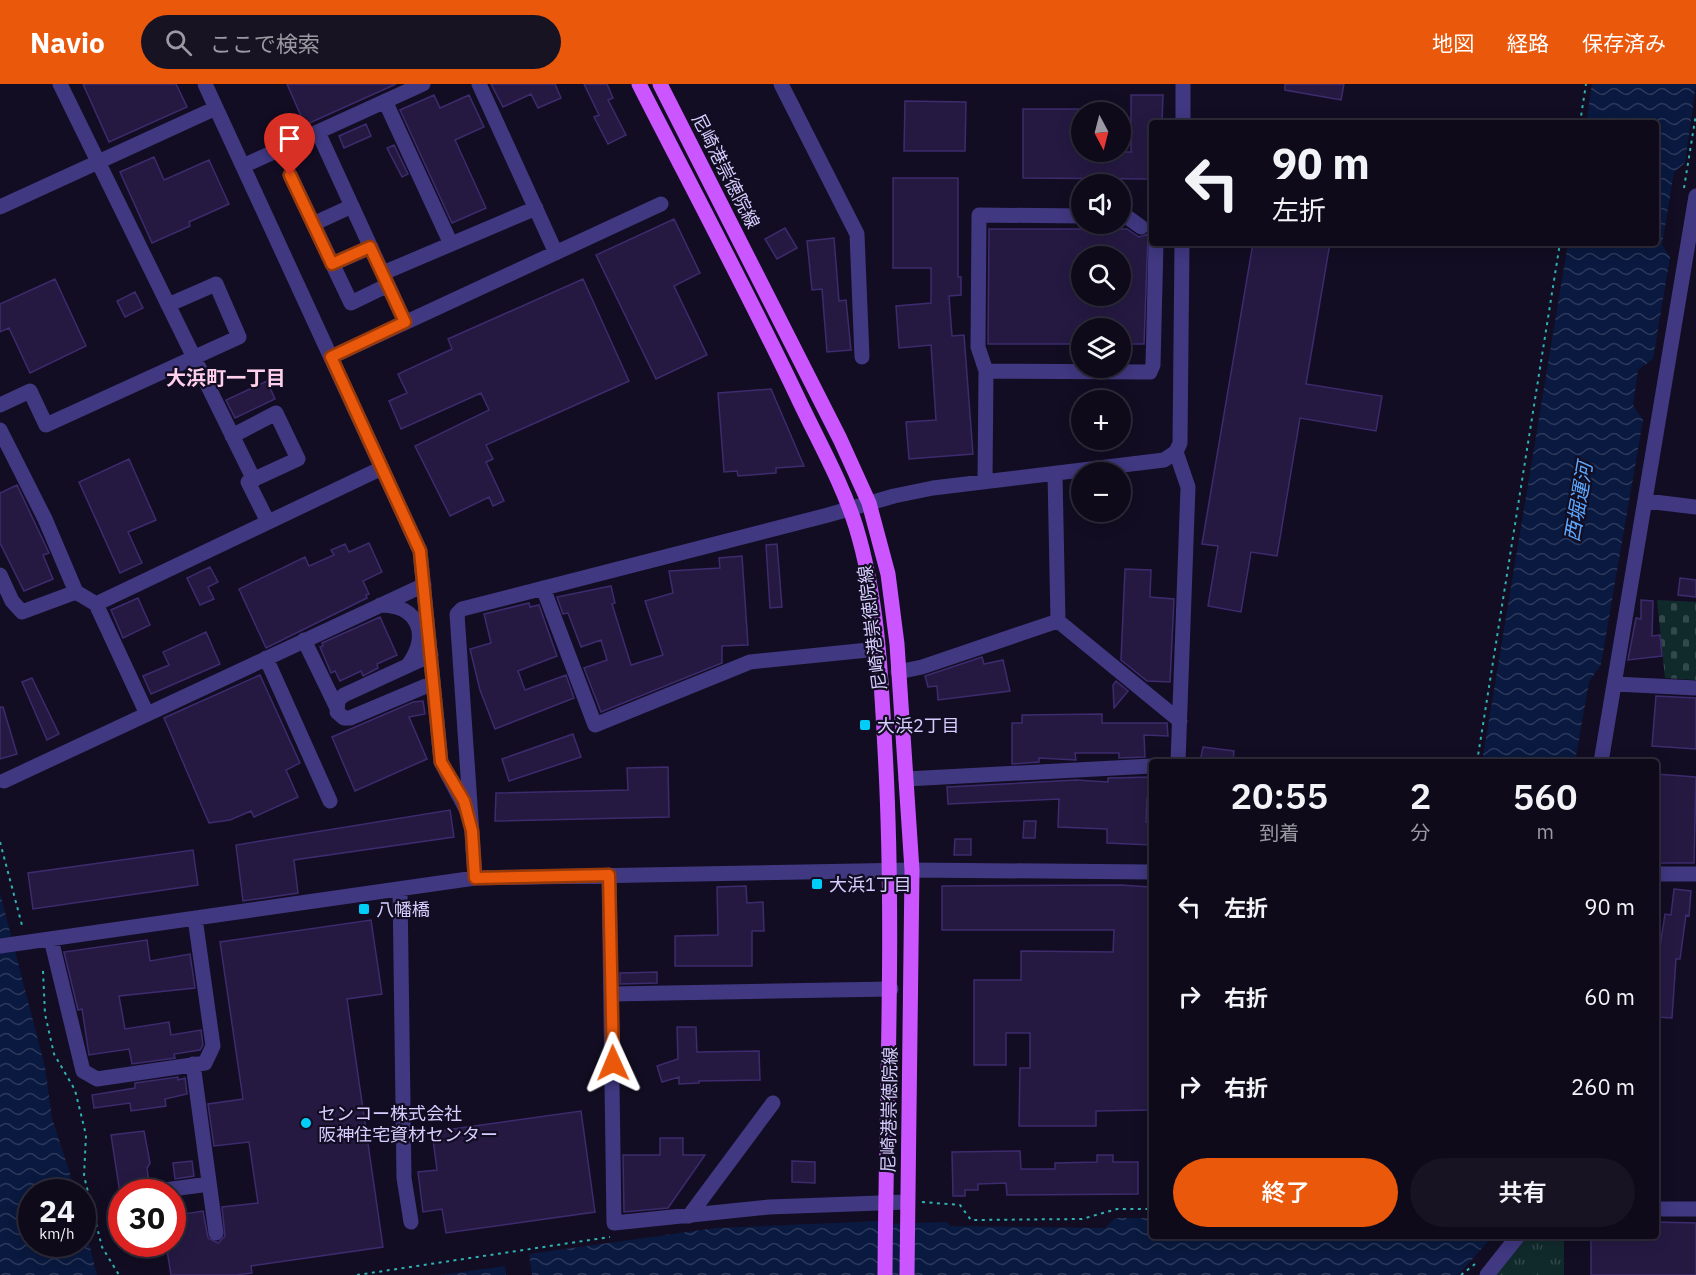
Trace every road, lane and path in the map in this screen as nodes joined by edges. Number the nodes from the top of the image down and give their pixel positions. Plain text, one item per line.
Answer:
1 (60, 84) edge
2 (423, 84) edge
3 (479, 84) edge
4 (639, 84) edge
5 (660, 84) edge
6 (781, 84) edge
7 (1183, 84) edge
8 (1586, 84) edge
9 (208, 85) edge
10 (385, 101) junction
11 (216, 108) junction
12 (1183, 120) edge
13 (1580, 120) edge
14 (318, 132) junction
15 (98, 162) junction
16 (243, 166) junction
17 (290, 175) dead end
18 (1696, 196) edge
19 (661, 204) dead end
20 (352, 206) junction
21 (0, 207) edge
22 (536, 208) junction
23 (1071, 216) edge
24 (1131, 220) edge
25 (313, 224) junction
26 (1141, 227) dead end
27 (451, 244) junction
28 (1156, 246) edge
29 (1182, 246) edge
30 (1560, 246) edge
31 (370, 247) junction
32 (556, 253) junction
33 (332, 264) junction
34 (385, 279) junction
35 (168, 305) junction
36 (405, 322) junction
37 (194, 357) junction
38 (331, 357) junction
39 (862, 357) dead end
40 (986, 371) junction
41 (0, 405) edge
42 (0, 430) edge
43 (232, 436) junction
44 (1176, 452) junction
45 (382, 468) junction
46 (1055, 474) junction
47 (254, 480) junction
48 (985, 482) junction
49 (1646, 501) junction
50 (869, 503) junction
51 (1696, 507) edge
52 (850, 510) junction
53 (268, 522) junction
54 (0, 575) edge
55 (424, 585) junction
56 (543, 588) junction
57 (76, 592) junction
58 (96, 604) junction
59 (380, 605) junction
60 (1058, 621) junction
61 (304, 640) junction
62 (878, 649) junction
63 (431, 655) junction
64 (266, 658) junction
65 (408, 665) junction
66 (898, 672) junction
67 (434, 683) junction
68 (1615, 684) junction
69 (1696, 688) edge
70 (336, 706) junction
71 (147, 714) junction
72 (1180, 721) junction
73 (1178, 759) edge
74 (1477, 759) edge
75 (1602, 759) edge
76 (1149, 766) edge
77 (906, 779) junction
78 (4, 781) dead end
79 (330, 801) dead end
80 (472, 831) junction
81 (0, 842) edge
82 (912, 870) junction
83 (890, 871) junction
84 (1149, 872) edge
85 (1659, 874) edge
86 (1696, 874) edge
87 (609, 875) junction
88 (475, 878) junction
89 (400, 889) junction
90 (195, 918) junction
91 (21, 939) junction
92 (51, 939) junction
93 (0, 946) edge
94 (42, 961) dead end
95 (891, 989) junction
96 (612, 994) junction
97 (193, 1064) junction
98 (773, 1103) dead end
99 (209, 1184) junction
100 (186, 1187) edge
101 (885, 1209) junction
102 (1149, 1209) edge
103 (1659, 1209) edge
104 (1696, 1209) edge
105 (907, 1210) junction
106 (689, 1216) junction
107 (411, 1222) dead end
108 (216, 1233) dead end
109 (614, 1237) dead end
110 (1516, 1239) edge
111 (119, 1275) edge
112 (357, 1275) edge
113 (885, 1275) edge
114 (907, 1275) edge
115 (1486, 1275) edge

1 - 15 street
2 - 10 street
3 - 22 street
4 - 52 main road, 尼崎港崇徳院線
5 - 50 main road, 尼崎港崇徳院線
6 - 39 street
7 - 12 street
8 - 13 path
9 - 11 street
10 - 14 street
10 - 27 street
11 - 15 street
11 - 16 street
14 - 16 street
14 - 20 street
15 - 21 street
15 - 35 street
16 - 38 street
17 - 25 street
18 - 49 street
19 - 32 street
20 - 25 street
20 - 31 street
22 - 27 street
22 - 32 street
23 - 40 street
24 - 26 street
25 - 33 street
27 - 34 street
28 - 40 street
29 - 44 street
30 - 74 path
31 - 33 street
31 - 34 street
32 - 36 street
33 - 34 street
34 - 36 street
35 - 37 street
35 - 37 street
36 - 38 street
37 - 41 street
37 - 43 street
38 - 45 street
40 - 48 street
42 - 57 street
43 - 47 street
43 - 47 street
44 - 46 street
44 - 72 street
45 - 53 street
45 - 55 street
46 - 48 street
46 - 60 street
47 - 53 street
48 - 50 street
49 - 51 street
49 - 68 street
50 - 52 street
50 - 66 main road, 尼崎港崇徳院線
52 - 56 street
52 - 62 main road, 尼崎港崇徳院線
53 - 58 street
54 - 57 street
55 - 59 street
55 - 63 street
56 - 62 street
56 - 80 street
57 - 58 street
58 - 71 street
59 - 61 street
59 - 65 street
60 - 66 street
60 - 72 street
61 - 64 street
61 - 70 street
62 - 83 main road, 尼崎港崇徳院線
63 - 65 street
63 - 67 street
64 - 71 street
64 - 79 street
65 - 70 street
66 - 77 main road, 尼崎港崇徳院線
67 - 70 street
67 - 80 street
68 - 69 street
68 - 75 street
71 - 78 street
72 - 73 street
76 - 77 street
77 - 82 main road, 尼崎港崇徳院線
80 - 88 street
81 - 91 path
82 - 83 street
82 - 84 street
82 - 105 main road, 尼崎港崇徳院線
83 - 87 street
83 - 95 main road, 尼崎港崇徳院線
85 - 86 street
87 - 88 street
87 - 96 street
88 - 89 street
89 - 90 street
89 - 107 street
90 - 92 street
90 - 97 street
91 - 92 street
91 - 93 street
92 - 97 street
94 - 111 path
95 - 96 street
95 - 101 main road, 尼崎港崇徳院線
96 - 106 street
97 - 99 street
98 - 106 street
99 - 100 street
99 - 108 street
101 - 105 street
101 - 106 street
101 - 113 main road, 尼崎港崇徳院線
102 - 105 path
103 - 104 street
105 - 114 main road, 尼崎港崇徳院線
109 - 112 path
110 - 115 street

